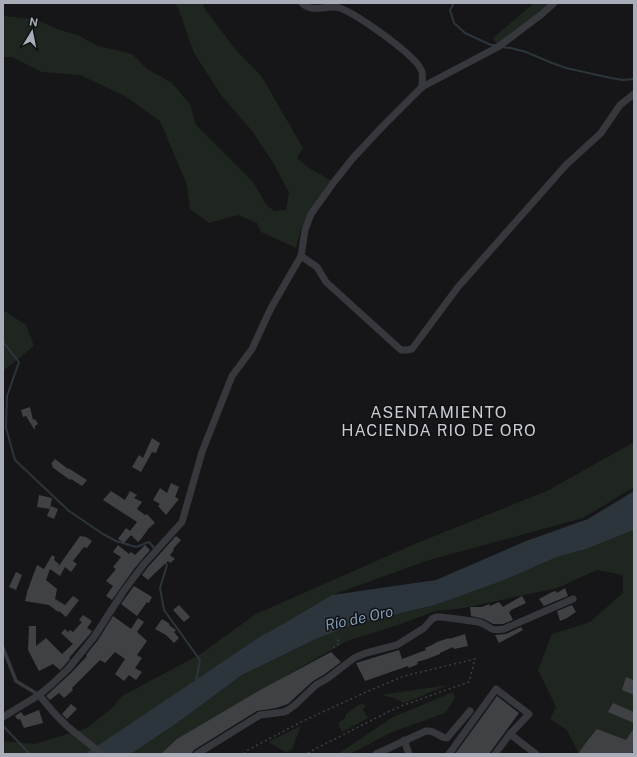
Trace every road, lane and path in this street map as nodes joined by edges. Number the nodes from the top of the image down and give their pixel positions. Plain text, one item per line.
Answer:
1 (302, 3) edge
2 (554, 3) edge
3 (422, 87) junction
4 (634, 94) edge
5 (301, 256) junction
6 (573, 599) dead end
7 (337, 636) dead end
8 (3, 648) edge
9 (334, 648) dead end
10 (39, 695) junction
11 (470, 711) dead end
12 (3, 717) edge
13 (510, 734) junction
14 (404, 740) junction
15 (102, 754) edge
16 (197, 754) edge
17 (244, 754) edge
18 (306, 754) edge
19 (376, 754) edge
20 (409, 754) edge
21 (449, 754) edge
22 (495, 754) edge
23 (536, 754) edge

1 - 3 street
2 - 3 street
3 - 5 street
4 - 5 street
5 - 10 street
6 - 16 street
7 - 9 path
8 - 10 lane
10 - 12 street
10 - 15 street
11 - 14 street
13 - 21 street
13 - 22 street
13 - 23 street
14 - 19 street
14 - 20 street
17 - 18 path

